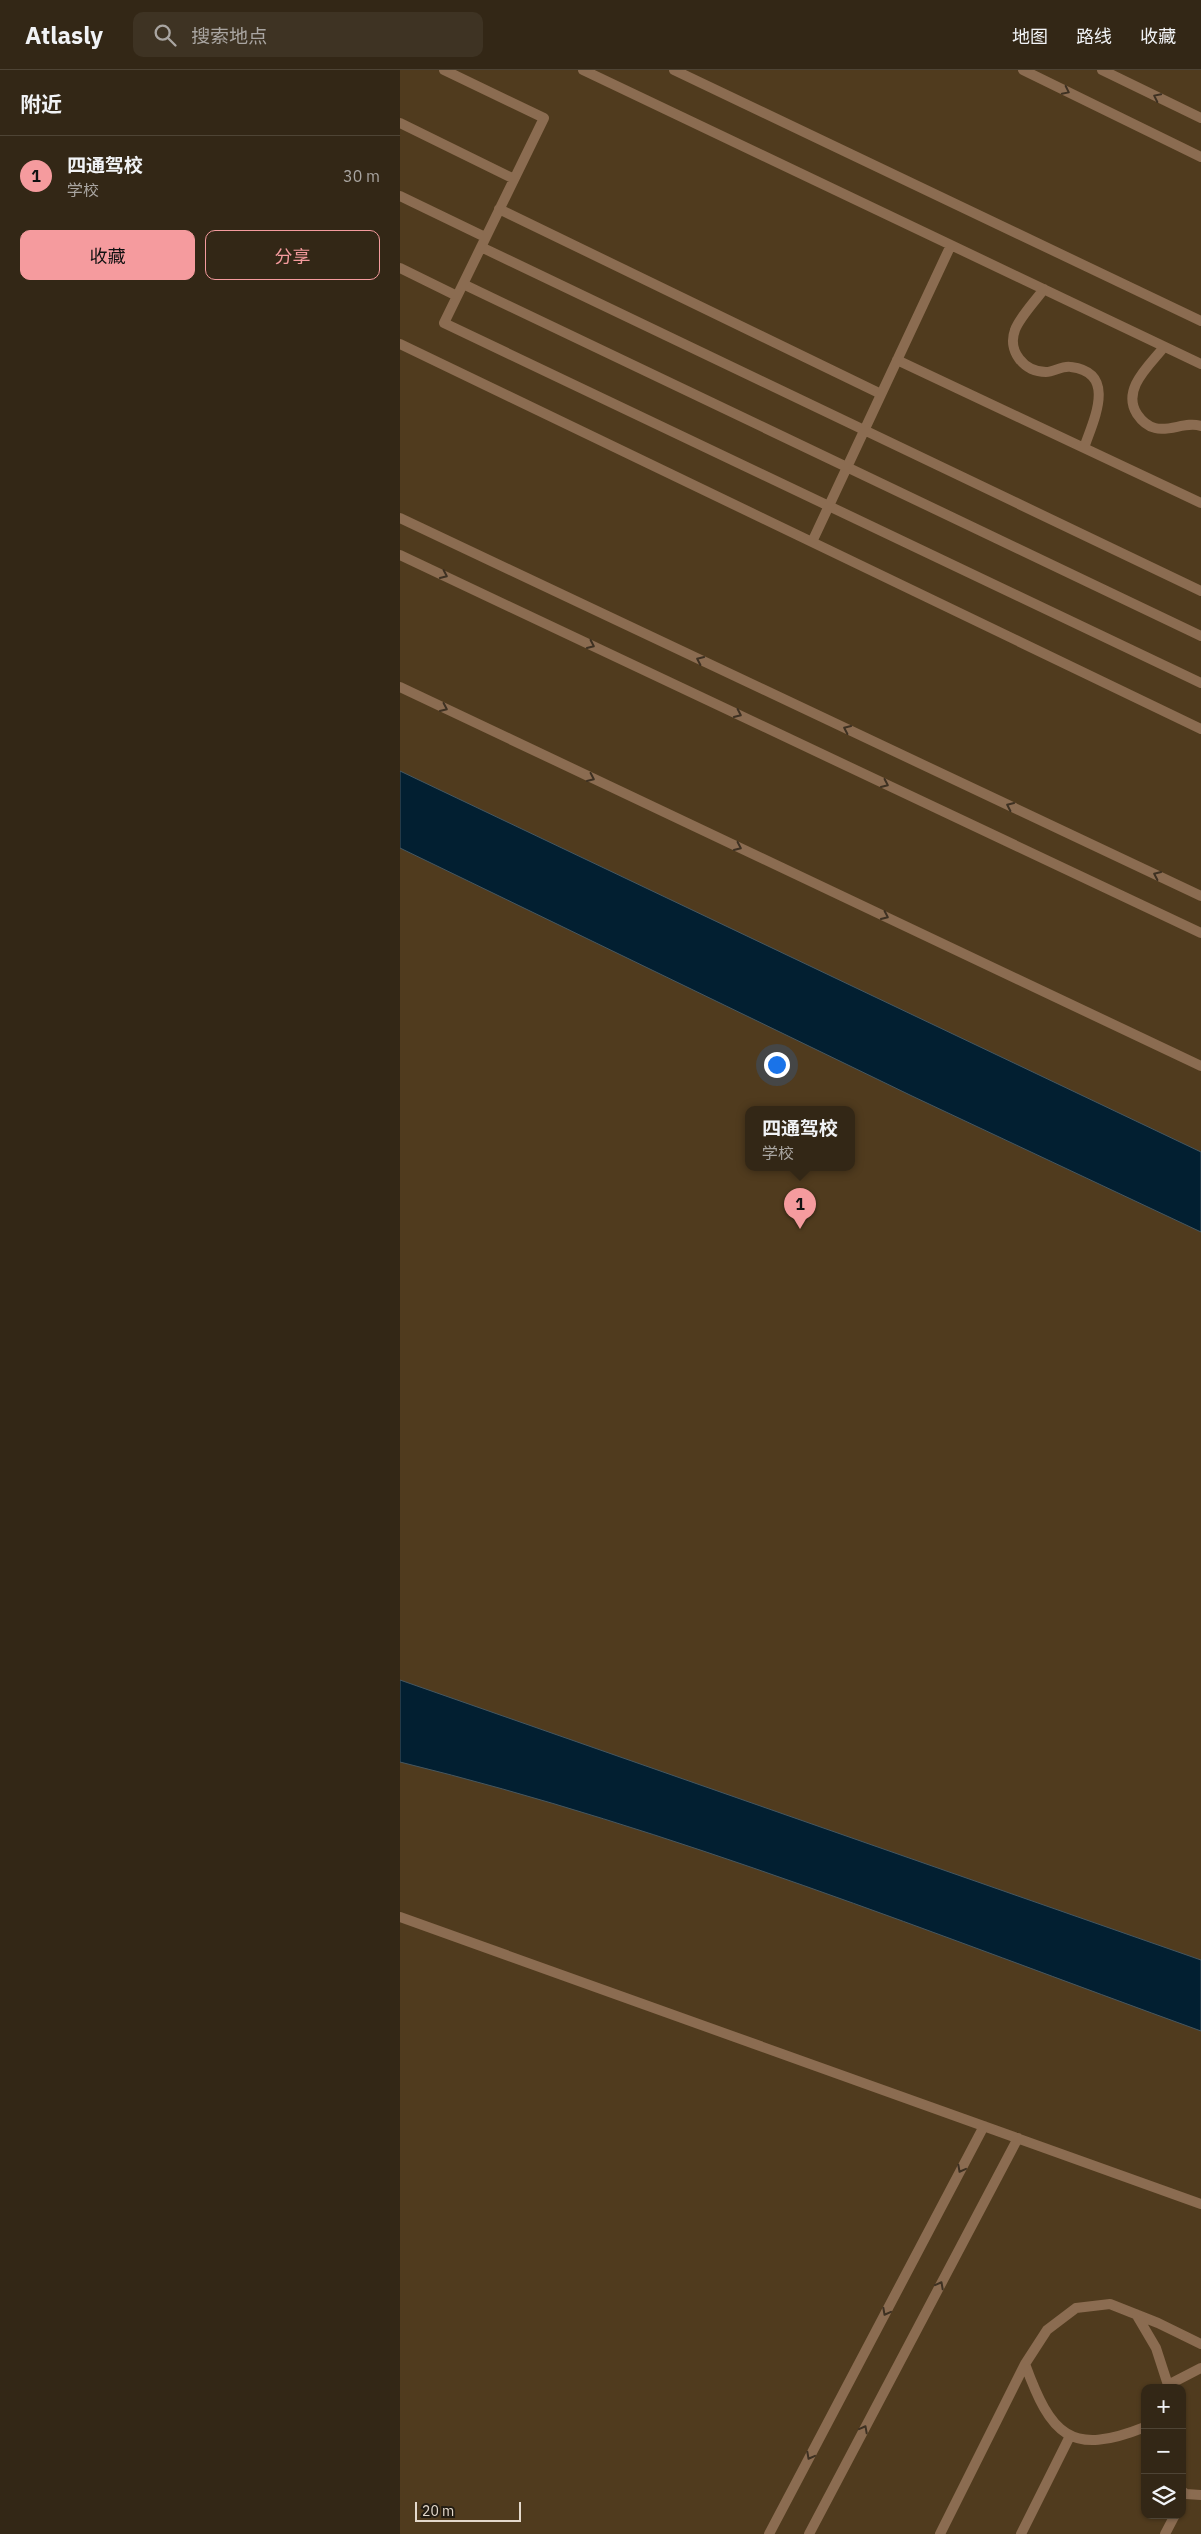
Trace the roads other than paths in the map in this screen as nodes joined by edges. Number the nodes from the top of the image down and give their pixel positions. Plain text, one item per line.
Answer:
1 (444, 70) edge
2 (583, 70) edge
3 (674, 70) edge
4 (1022, 70) edge
5 (1102, 70) edge
6 (1201, 118) edge
7 (400, 123) edge
8 (1201, 157) edge
9 (514, 179) junction
10 (400, 196) edge
11 (499, 209) junction
12 (483, 242) junction
13 (951, 245) junction
14 (400, 268) edge
15 (463, 284) junction
16 (1044, 290) junction
17 (457, 296) junction
18 (1201, 321) edge
19 (400, 344) edge
20 (1164, 347) junction
21 (897, 360) junction
22 (1201, 364) edge
23 (881, 394) junction
24 (1201, 426) edge
25 (864, 430) junction
26 (1084, 448) junction
27 (847, 467) junction
28 (1201, 504) edge
29 (829, 506) junction
30 (400, 518) edge
31 (812, 542) junction
32 (400, 555) edge
33 (1201, 591) edge
34 (1201, 636) edge
35 (1201, 683) edge
36 (400, 687) edge
37 (1201, 730) edge
38 (1201, 896) edge
39 (1201, 933) edge
40 (1201, 1066) edge
41 (400, 1917) edge
42 (984, 2126) junction
43 (1018, 2138) junction
44 (1201, 2204) edge
45 (1136, 2314) junction
46 (1201, 2344) edge
47 (1025, 2364) junction
48 (1201, 2368) edge
49 (1167, 2384) edge
50 (1172, 2384) edge
51 (1141, 2429) edge
52 (1070, 2436) junction
53 (1186, 2495) edge
54 (1201, 2495) edge
55 (1173, 2519) edge
56 (769, 2534) edge
57 (809, 2534) edge
58 (940, 2534) edge
59 (1021, 2534) edge
60 (1166, 2534) edge

1 - 9 lane
2 - 13 lane
3 - 18 lane
4 -> 8 lane
6 -> 5 lane
7 - 9 lane
9 - 11 lane
10 - 12 lane
11 - 12 lane
11 - 23 lane
12 - 15 lane
12 - 25 lane
13 - 16 lane
13 - 21 lane
14 - 17 lane
15 - 17 lane
15 - 27 lane
16 - 20 lane
16 - 26 lane
17 - 29 lane
19 - 31 lane
20 - 22 lane
20 - 24 lane
21 - 23 lane
21 - 26 lane
23 - 25 lane
25 - 27 lane
25 - 33 lane
26 - 28 lane
27 - 29 lane
27 - 34 lane
29 - 31 lane
29 - 35 lane
38 -> 30 lane
31 - 37 lane
32 -> 39 lane
36 -> 40 lane
41 - 42 lane
42 - 43 lane
42 -> 56 lane
43 - 44 lane
57 -> 43 lane
45 - 46 lane
45 - 47 lane
45 - 49 lane
47 - 52 lane
47 - 58 lane
48 - 50 lane
51 - 52 lane
52 - 59 lane
53 - 54 lane
55 - 60 lane

